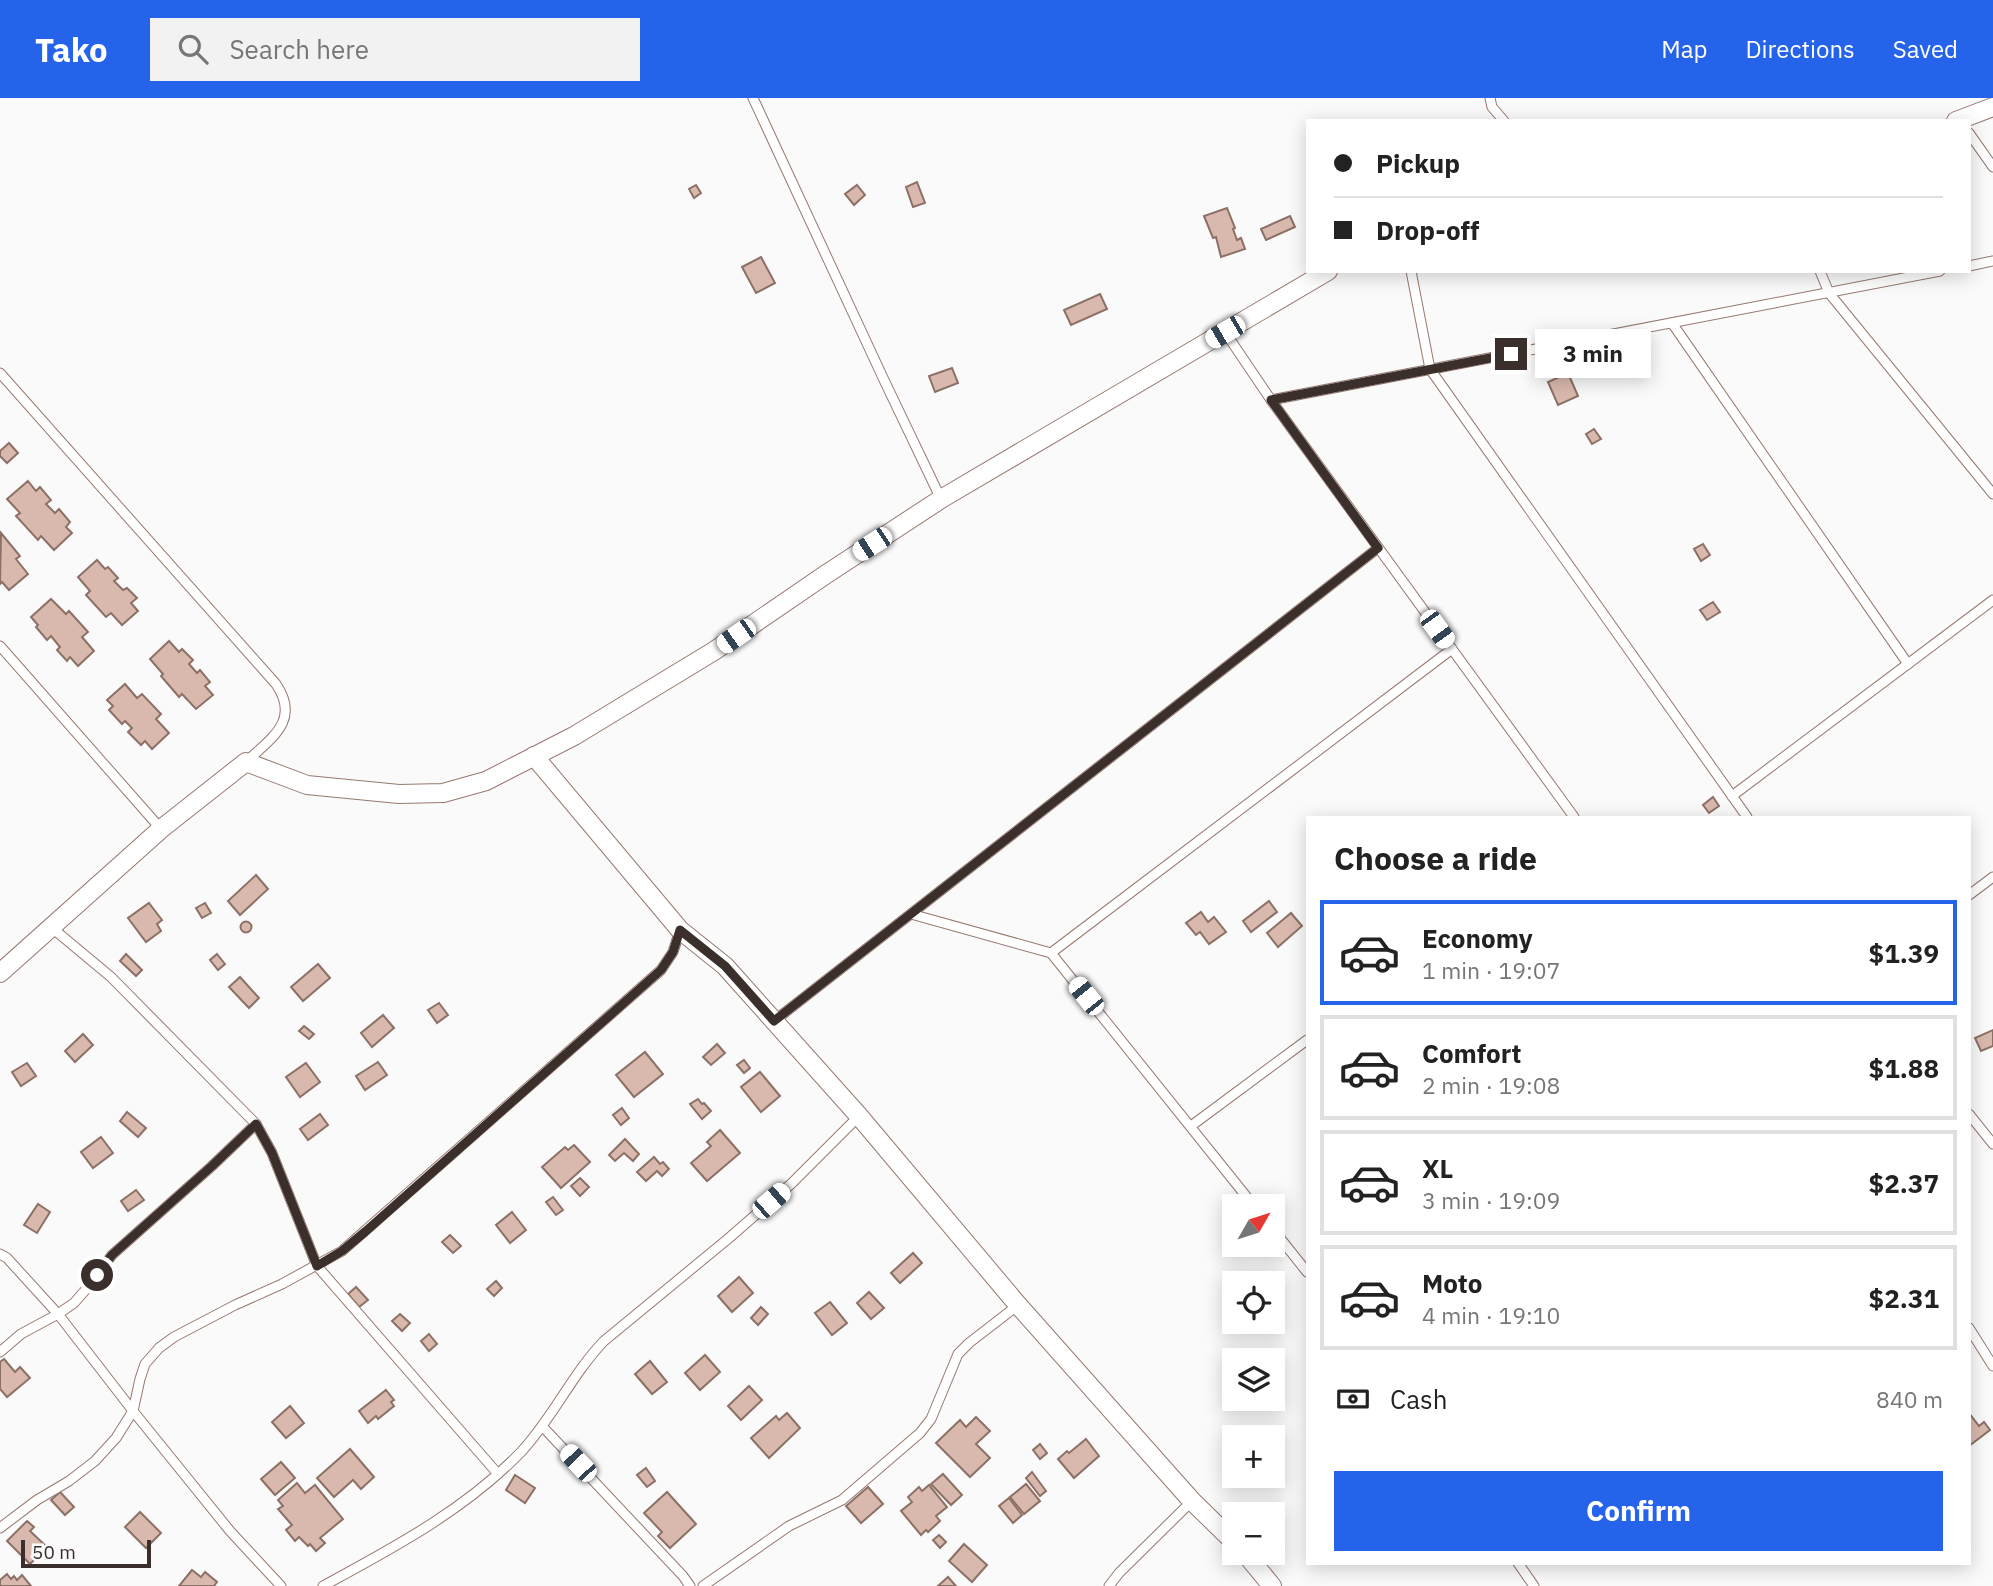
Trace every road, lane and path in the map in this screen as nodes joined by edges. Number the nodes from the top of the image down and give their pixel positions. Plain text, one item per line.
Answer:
1 (753, 98) edge
2 (1490, 98) edge
3 (1993, 107) edge
4 (1502, 119) edge
5 (1964, 119) edge
6 (1971, 136) edge
7 (1993, 167) edge
8 (1993, 261) edge
9 (1971, 266) edge
10 (1325, 273) edge
11 (1411, 273) edge
12 (1821, 273) edge
13 (1930, 273) edge
14 (1829, 293) junction
15 (1672, 323) junction
16 (1225, 332) junction
17 (1430, 369) junction
18 (0, 373) edge
19 (1271, 400) junction
20 (1993, 494) edge
21 (941, 499) junction
22 (1378, 548) junction
23 (1993, 600) edge
24 (0, 646) edge
25 (1452, 649) junction
26 (1908, 664) junction
27 (534, 757) junction
28 (246, 762) junction
29 (1732, 796) junction
30 (1573, 816) edge
31 (1746, 816) edge
32 (161, 829) junction
33 (1993, 877) edge
34 (1971, 894) edge
35 (911, 914) junction
36 (51, 927) junction
37 (680, 930) junction
38 (1051, 953) junction
39 (0, 973) edge
40 (774, 1021) junction
41 (1306, 1041) edge
42 (859, 1116) junction
43 (1971, 1116) edge
44 (256, 1124) junction
45 (1191, 1126) junction
46 (1993, 1144) edge
47 (1245, 1194) edge
48 (1285, 1244) edge
49 (0, 1254) edge
50 (317, 1266) junction
51 (1306, 1271) edge
52 (1018, 1304) junction
53 (58, 1314) junction
54 (1971, 1331) edge
55 (0, 1352) edge
56 (1993, 1366) edge
57 (133, 1411) junction
58 (542, 1426) junction
59 (498, 1474) junction
60 (1192, 1502) junction
61 (0, 1528) edge
62 (1222, 1531) edge
63 (1255, 1565) edge
64 (1519, 1565) edge
65 (281, 1586) edge
66 (323, 1586) edge
67 (690, 1586) edge
68 (703, 1586) edge
69 (1109, 1586) edge
70 (1272, 1586) edge
71 (1534, 1586) edge

1 - 21 lane
2 - 4 lane
3 - 5 street
6 - 7 lane
8 - 9 lane
10 - 16 street
11 - 17 lane
12 - 14 lane
13 - 14 lane
14 - 15 lane
14 - 20 lane
15 - 17 lane
15 - 26 lane
16 - 19 lane
16 - 21 street
17 - 19 lane
17 - 29 lane
18 - 28 lane
19 - 22 lane
21 - 27 street
22 - 25 lane
22 - 35 lane
23 - 26 lane
24 - 32 lane
25 - 30 lane
25 - 38 lane
26 - 29 lane
27 - 28 street
27 - 37 street
28 - 32 street
29 - 31 lane
32 - 36 street
33 - 34 lane
35 - 38 lane
35 - 40 lane
36 - 39 street
36 - 44 lane
37 - 40 street
37 - 50 lane
38 - 45 lane
40 - 42 street
41 - 45 lane
42 - 52 street
42 - 58 lane
43 - 46 lane
44 - 50 lane
44 - 53 lane
45 - 47 lane
48 - 51 lane
49 - 53 lane
50 - 57 lane
50 - 59 lane
52 - 60 street
52 - 68 lane
53 - 55 lane
53 - 57 lane
54 - 56 lane
57 - 61 lane
57 - 65 lane
58 - 59 lane
58 - 67 lane
59 - 66 lane
60 - 62 street
60 - 69 lane
63 - 70 street
64 - 71 lane

